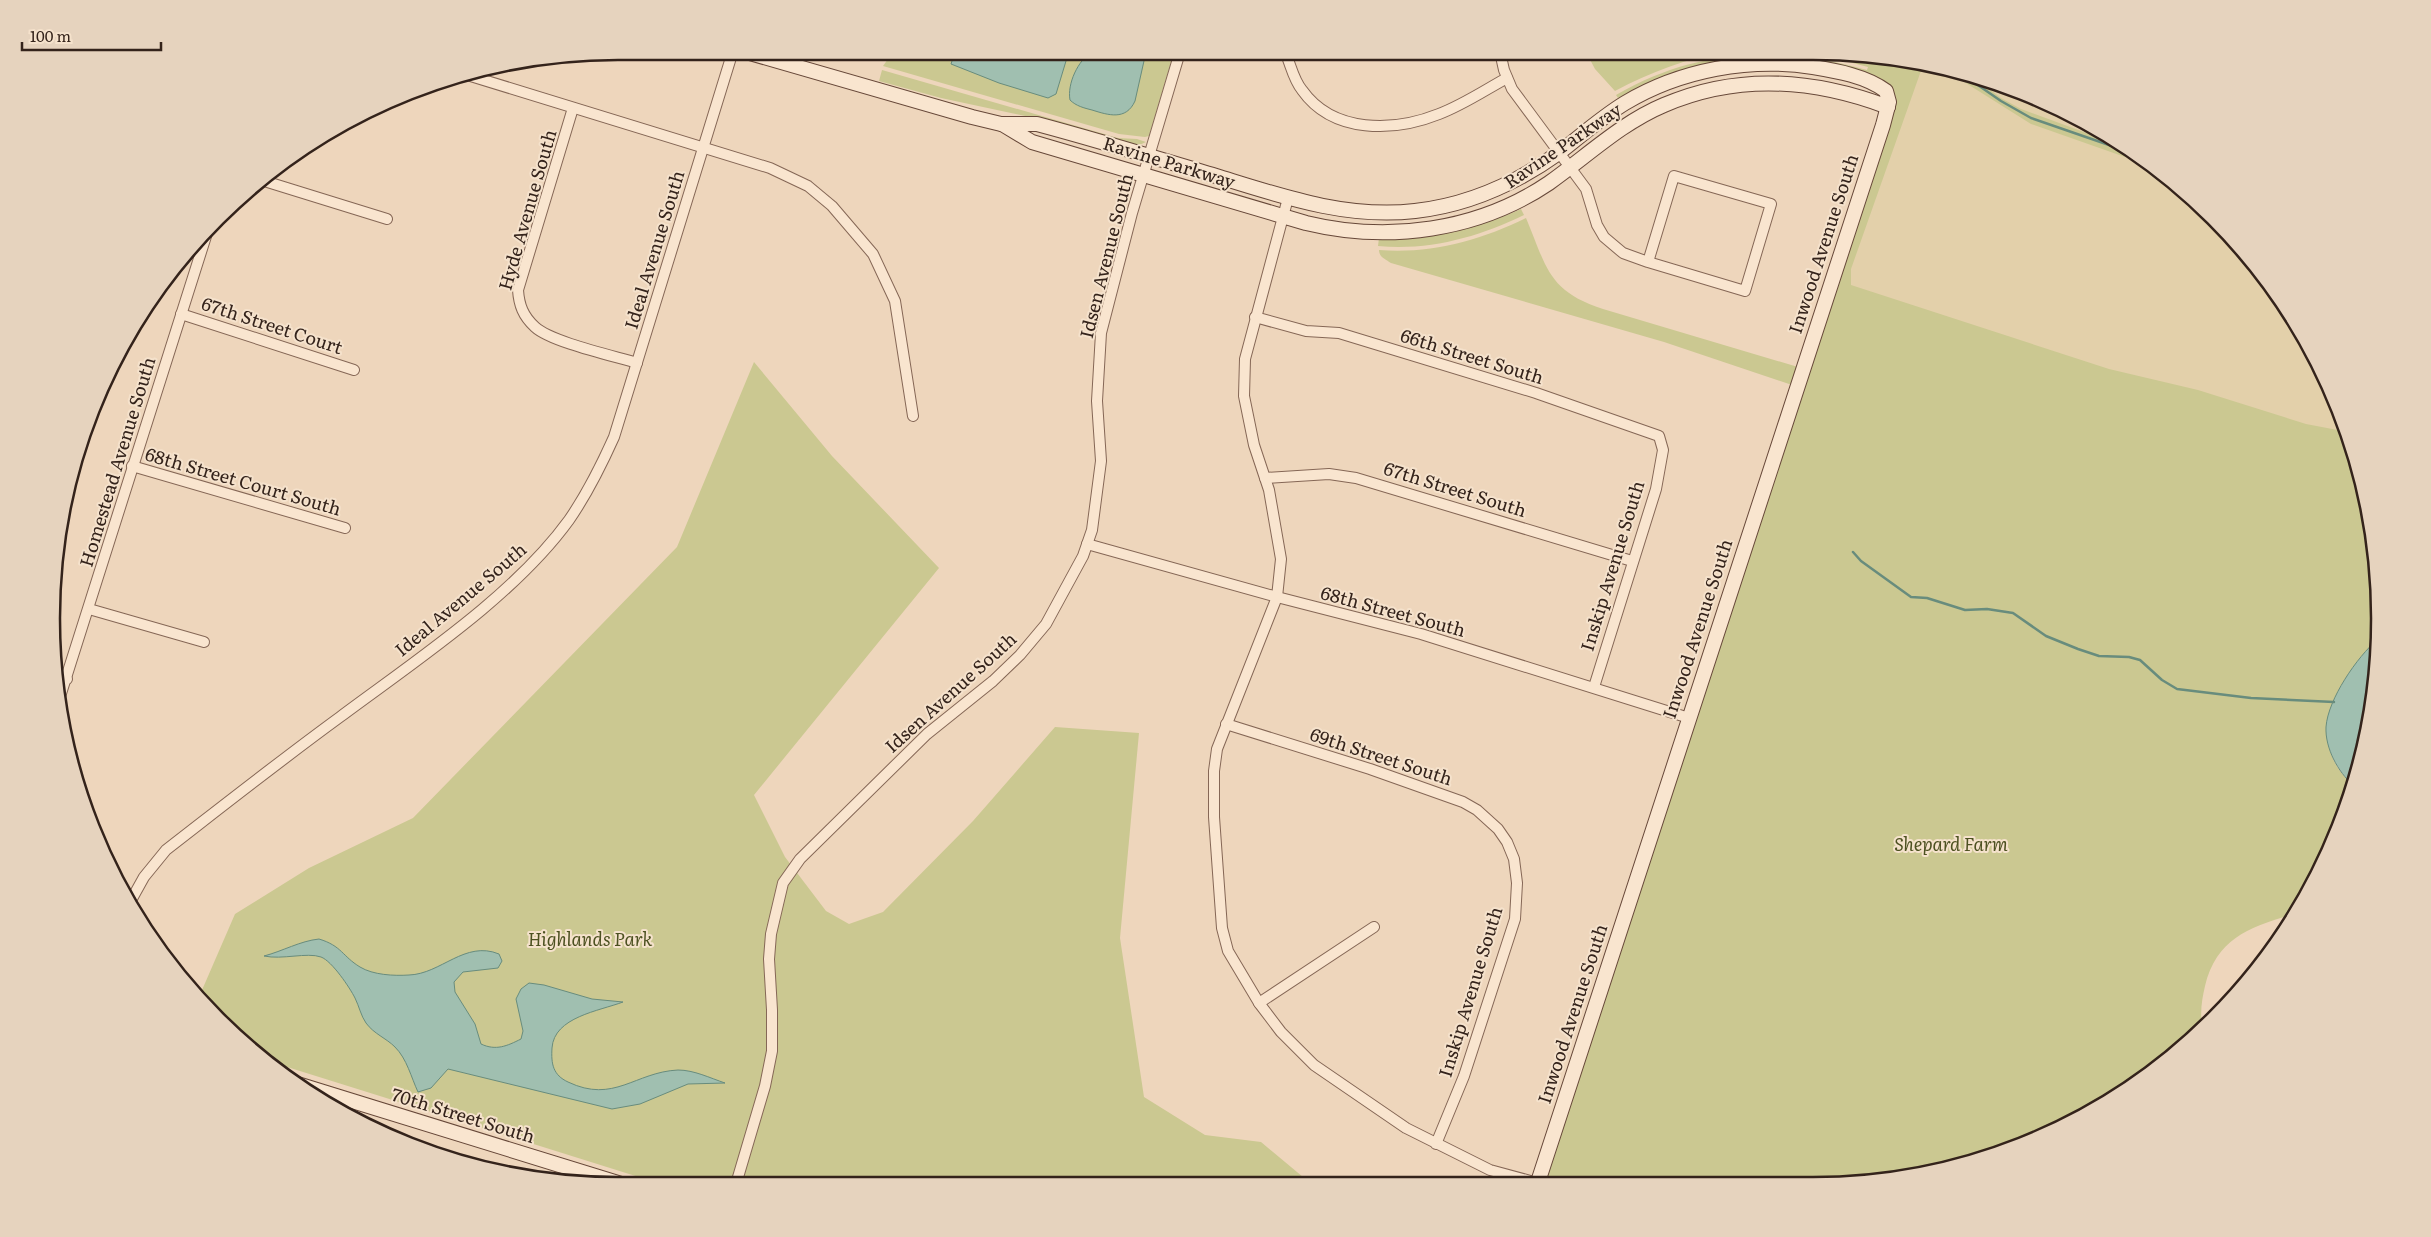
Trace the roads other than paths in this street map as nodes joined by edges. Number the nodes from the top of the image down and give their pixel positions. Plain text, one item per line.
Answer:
1 (730, 60) edge
2 (774, 60) edge
3 (1178, 60) edge
4 (1288, 60) edge
5 (1502, 60) edge
6 (478, 78) edge
7 (1507, 78) junction
8 (1888, 107) junction
9 (574, 108) junction
10 (1001, 124) junction
11 (703, 146) junction
12 (1559, 152) junction
13 (1149, 156) junction
14 (1570, 167) junction
15 (1143, 175) junction
16 (269, 183) edge
17 (1288, 198) junction
18 (1283, 216) junction
19 (387, 219) dead end
20 (201, 248) edge
21 (1648, 262) junction
22 (181, 314) junction
23 (1255, 317) junction
24 (637, 363) junction
25 (354, 370) dead end
26 (913, 416) dead end
27 (1662, 453) joint
28 (132, 466) junction
29 (1265, 478) junction
30 (345, 528) dead end
31 (1087, 544) junction
32 (1632, 561) junction
33 (1277, 597) junction
34 (89, 609) junction
35 (204, 642) dead end
36 (66, 679) joint
37 (64, 684) edge
38 (1594, 688) junction
39 (1689, 718) junction
40 (1226, 724) junction
41 (1510, 848) joint
42 (134, 896) edge
43 (1374, 927) dead end
44 (1259, 1003) junction
45 (322, 1092) edge
46 (1436, 1144) junction
47 (596, 1176) edge
48 (738, 1177) edge
49 (1516, 1177) edge
50 (1540, 1177) edge

1 - 11 street, Ideal Avenue South
2 - 10 street, Ravine Parkway
3 - 13 street, Idsen Avenue South
4 - 7 street
5 - 7 street
6 - 9 street
7 - 12 street
8 - 12 street, Ravine Parkway
8 - 14 street, Ravine Parkway
8 - 39 street, Inwood Avenue South
9 - 11 street
9 - 24 street, Hyde Avenue South
10 - 13 street, Ravine Parkway
10 - 15 street, Ravine Parkway
11 - 24 street, Ideal Avenue South
11 - 26 street
12 - 14 street
12 - 17 street, Ravine Parkway
13 - 15 street, Idsen Avenue South
13 - 17 street, Ravine Parkway
14 - 18 street, Ravine Parkway
14 - 21 street
15 - 18 street, Ravine Parkway
15 - 31 street, Idsen Avenue South
16 - 19 street
17 - 18 street
18 - 23 street
20 - 22 street, Homestead Avenue South
21 - 21 street
22 - 25 street, 67th Street Court
22 - 28 street, Homestead Avenue South
23 - 27 street, 66th Street South
23 - 29 street
24 - 42 street, Ideal Avenue South
27 - 32 street, Inskip Avenue South
28 - 30 street, 68th Street Court South
28 - 34 street, Homestead Avenue South
29 - 32 street, 67th Street South
29 - 33 street
31 - 33 street, 68th Street South
31 - 48 street, Idsen Avenue South
32 - 38 street, Inskip Avenue South
33 - 38 street, 68th Street South
33 - 40 street
34 - 35 street
34 - 36 street, Homestead Avenue South
36 - 37 street, Homestead Avenue South
38 - 39 street, 68th Street South
39 - 50 street, Inwood Avenue South
40 - 41 street, 69th Street South
40 - 44 street
41 - 46 street, Inskip Avenue South
43 - 44 street
44 - 46 street
45 - 47 street, 70th Street South
46 - 49 street

